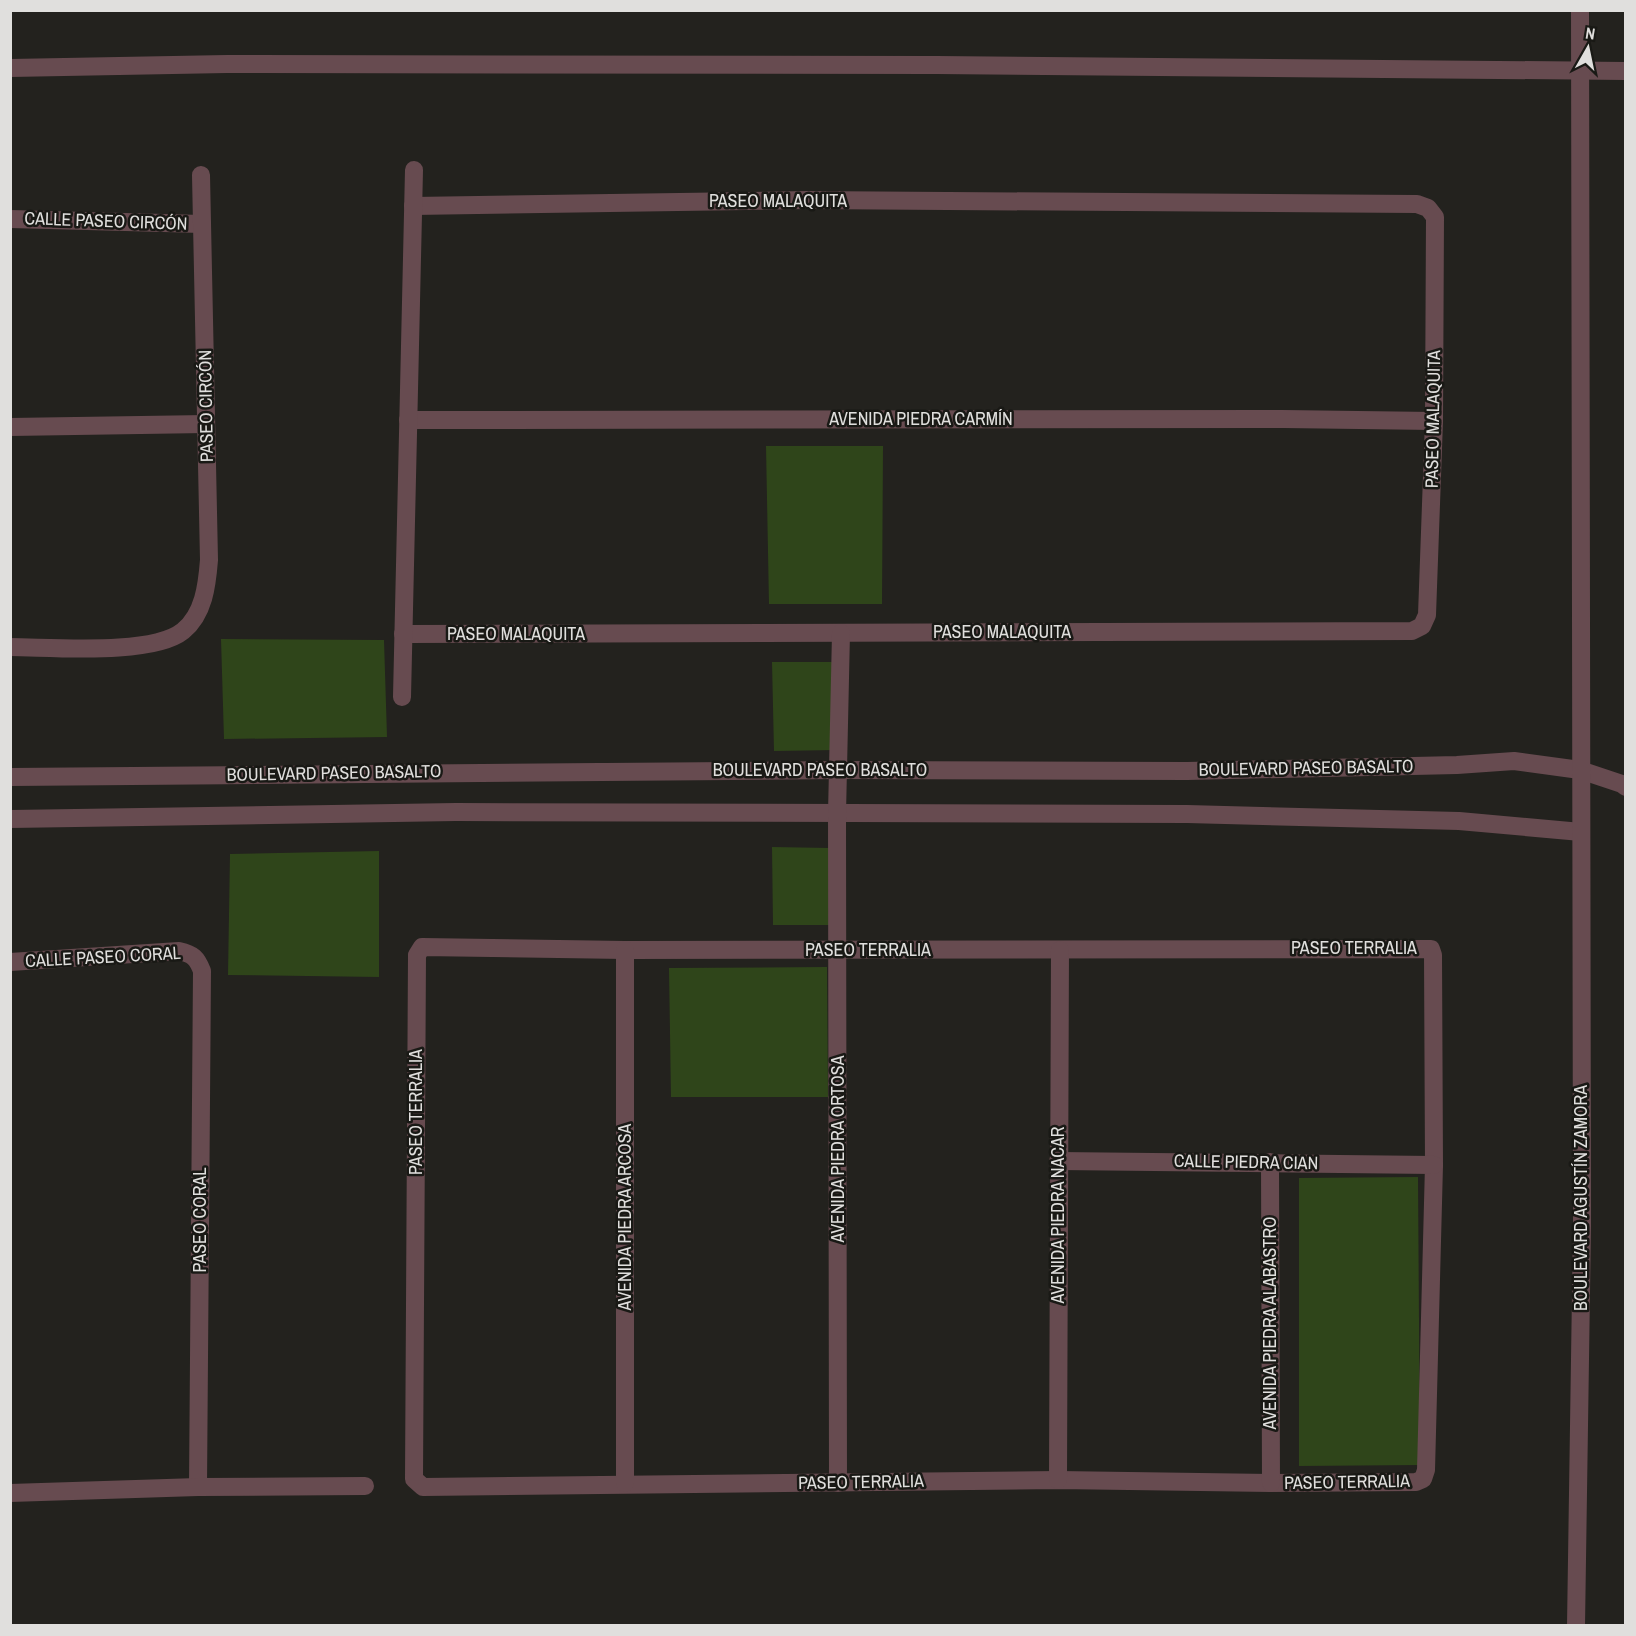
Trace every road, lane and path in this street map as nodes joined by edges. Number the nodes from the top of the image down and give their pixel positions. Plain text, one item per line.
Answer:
1 (1581, 10) edge
2 (10, 68) edge
3 (1626, 71) edge
4 (1582, 72) junction
5 (414, 170) dead end
6 (201, 175) dead end
7 (413, 206) junction
8 (10, 219) edge
9 (202, 224) junction
10 (408, 420) junction
11 (1434, 421) junction
12 (206, 424) junction
13 (10, 427) edge
14 (841, 633) junction
15 (403, 634) junction
16 (10, 646) edge
17 (402, 697) dead end
18 (839, 770) junction
19 (1580, 770) junction
20 (10, 777) edge
21 (1626, 787) edge
22 (837, 814) junction
23 (10, 819) edge
24 (1581, 832) junction
25 (625, 950) junction
26 (839, 950) junction
27 (1060, 950) junction
28 (194, 956) joint
29 (10, 962) edge
30 (1058, 1161) junction
31 (1270, 1162) junction
32 (1434, 1165) junction
33 (1058, 1480) junction
34 (625, 1483) junction
35 (838, 1483) junction
36 (1271, 1483) junction
37 (365, 1486) dead end
38 (198, 1487) junction
39 (10, 1493) edge
40 (1576, 1626) edge

1 - 4 street, BOULEVARD AGUSTÍN ZAMORA
2 - 4 street
3 - 4 street
4 - 19 street, BOULEVARD AGUSTÍN ZAMORA
5 - 7 street
6 - 9 street, PASEO CIRCÓN
7 - 10 street
7 - 11 street, PASEO MALAQUITA
8 - 9 street, CALLE PASEO CIRCÓN
9 - 12 street, PASEO CIRCÓN
10 - 11 street, AVENIDA PIEDRA CARMÍN
10 - 15 street
11 - 14 street, PASEO MALAQUITA
12 - 13 street
12 - 16 street, PASEO CIRCÓN
14 - 15 street, PASEO MALAQUITA
14 - 18 street, AVENIDA PIEDRA ORTOSA
15 - 17 street
18 - 19 street, BOULEVARD PASEO BASALTO
18 - 20 street, BOULEVARD PASEO BASALTO
18 - 22 street, AVENIDA PIEDRA ORTOSA
19 - 21 street, BOULEVARD PASEO BASALTO
19 - 24 street, BOULEVARD AGUSTÍN ZAMORA
22 - 23 street
22 - 24 street
22 - 26 street, AVENIDA PIEDRA ORTOSA
24 - 40 street, BOULEVARD AGUSTÍN ZAMORA
25 - 26 street, PASEO TERRALIA
25 - 34 street, AVENIDA PIEDRA ARCOSA
25 - 34 street, PASEO TERRALIA
26 - 27 street, PASEO TERRALIA
26 - 35 street, AVENIDA PIEDRA ORTOSA
27 - 30 street, AVENIDA PIEDRA NACAR
27 - 32 street, PASEO TERRALIA
28 - 29 street, CALLE PASEO CORAL
28 - 38 street, PASEO CORAL
30 - 31 street, CALLE PIEDRA CIAN
30 - 33 street, AVENIDA PIEDRA NACAR
31 - 32 street, CALLE PIEDRA CIAN
31 - 36 street, AVENIDA PIEDRA ALABASTRO
32 - 36 street, PASEO TERRALIA
33 - 35 street, PASEO TERRALIA
33 - 36 street, PASEO TERRALIA
34 - 35 street, PASEO TERRALIA
37 - 38 street
38 - 39 street

